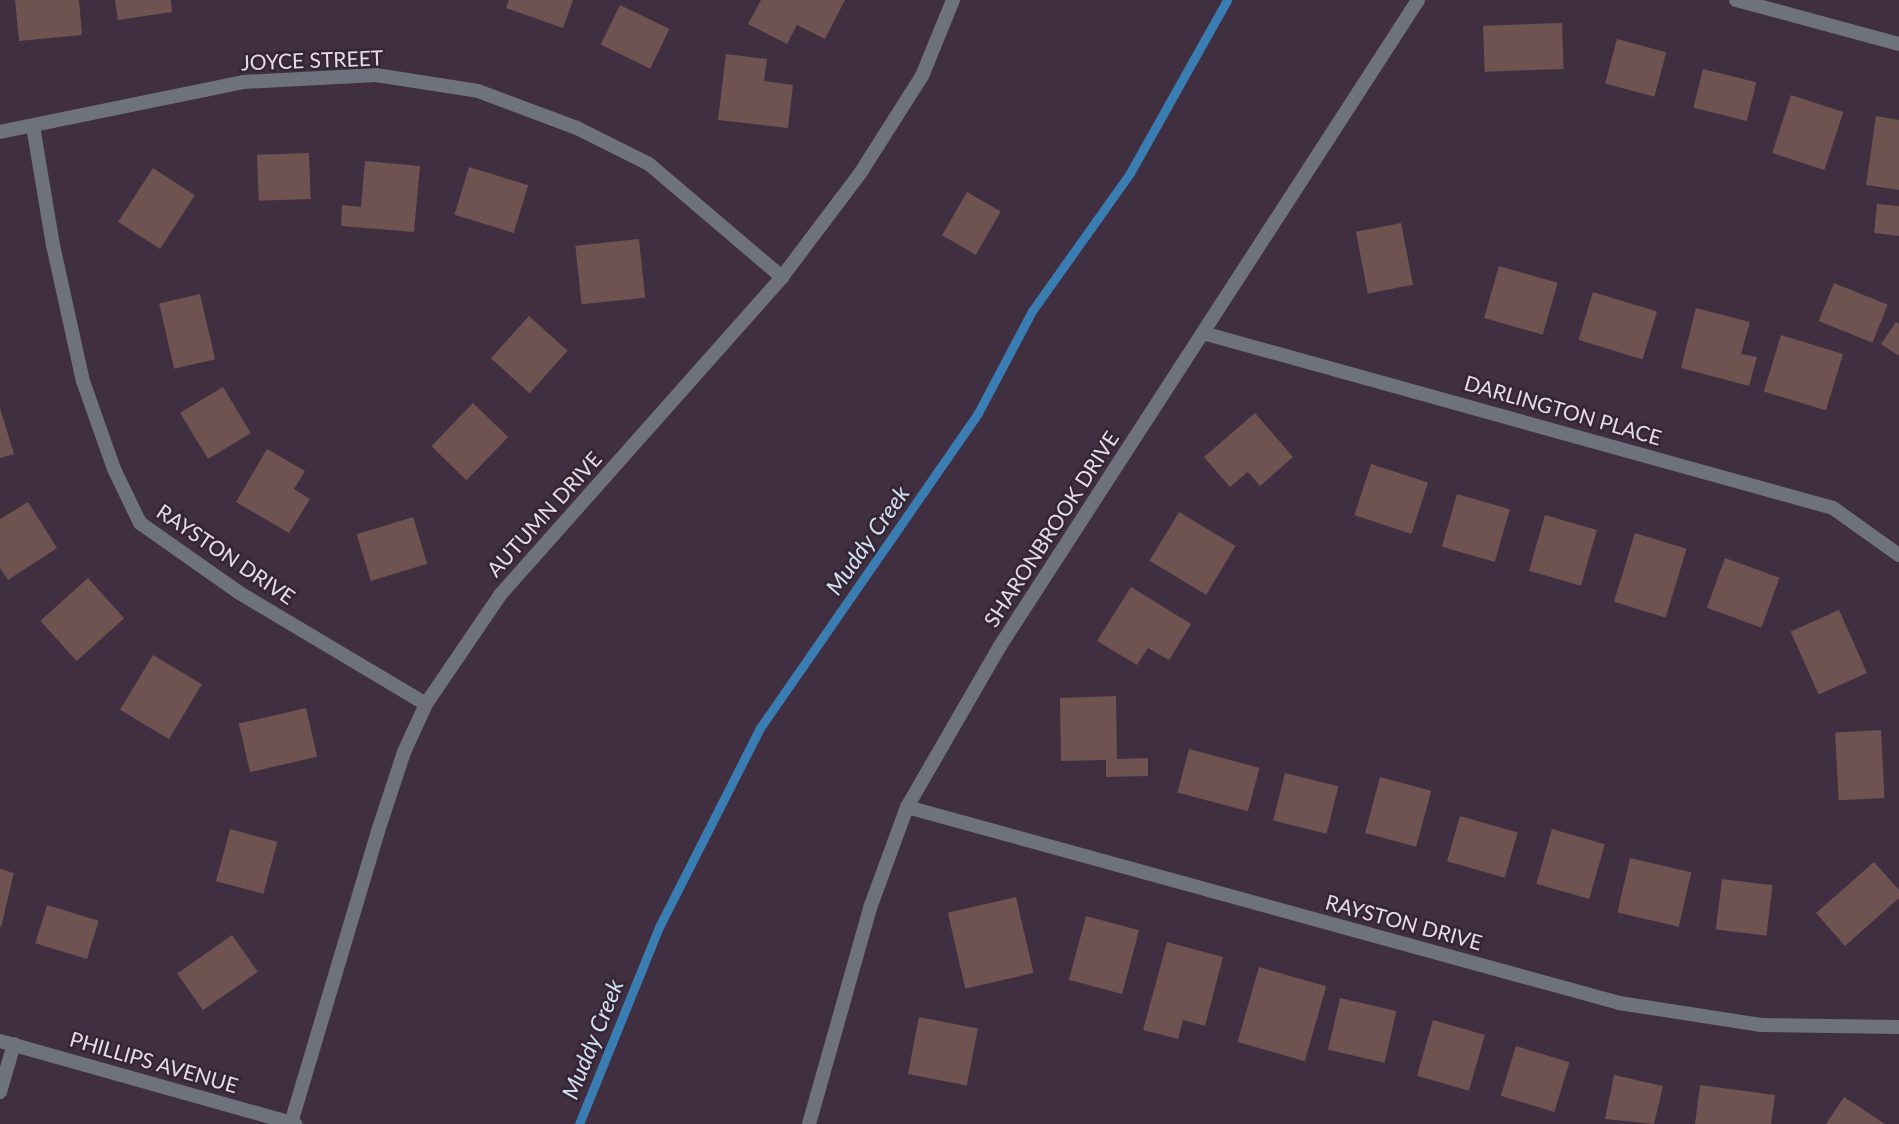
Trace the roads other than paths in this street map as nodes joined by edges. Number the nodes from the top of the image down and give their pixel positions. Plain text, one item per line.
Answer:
1 (953, 0) edge
2 (1418, 0) edge
3 (1736, 0) edge
4 (1899, 44) edge
5 (33, 126) junction
6 (0, 132) edge
7 (782, 277) junction
8 (1203, 333) junction
9 (1899, 555) edge
10 (426, 704) junction
11 (907, 807) junction
12 (1899, 1027) edge
13 (7, 1042) edge
14 (0, 1092) edge
15 (293, 1123) edge
16 (809, 1124) edge

1 - 7 street, AUTUMN DRIVE
2 - 8 street, SHARONBROOK DRIVE
3 - 4 street
5 - 6 street, JOYCE STREET
5 - 7 street, JOYCE STREET
5 - 10 street, RAYSTON DRIVE
7 - 10 street, AUTUMN DRIVE
8 - 9 street, DARLINGTON PLACE
8 - 11 street, SHARONBROOK DRIVE
10 - 15 street, AUTUMN DRIVE
11 - 12 street, RAYSTON DRIVE
11 - 16 street, SHARONBROOK DRIVE
13 - 14 street
13 - 15 street, PHILLIPS AVENUE

